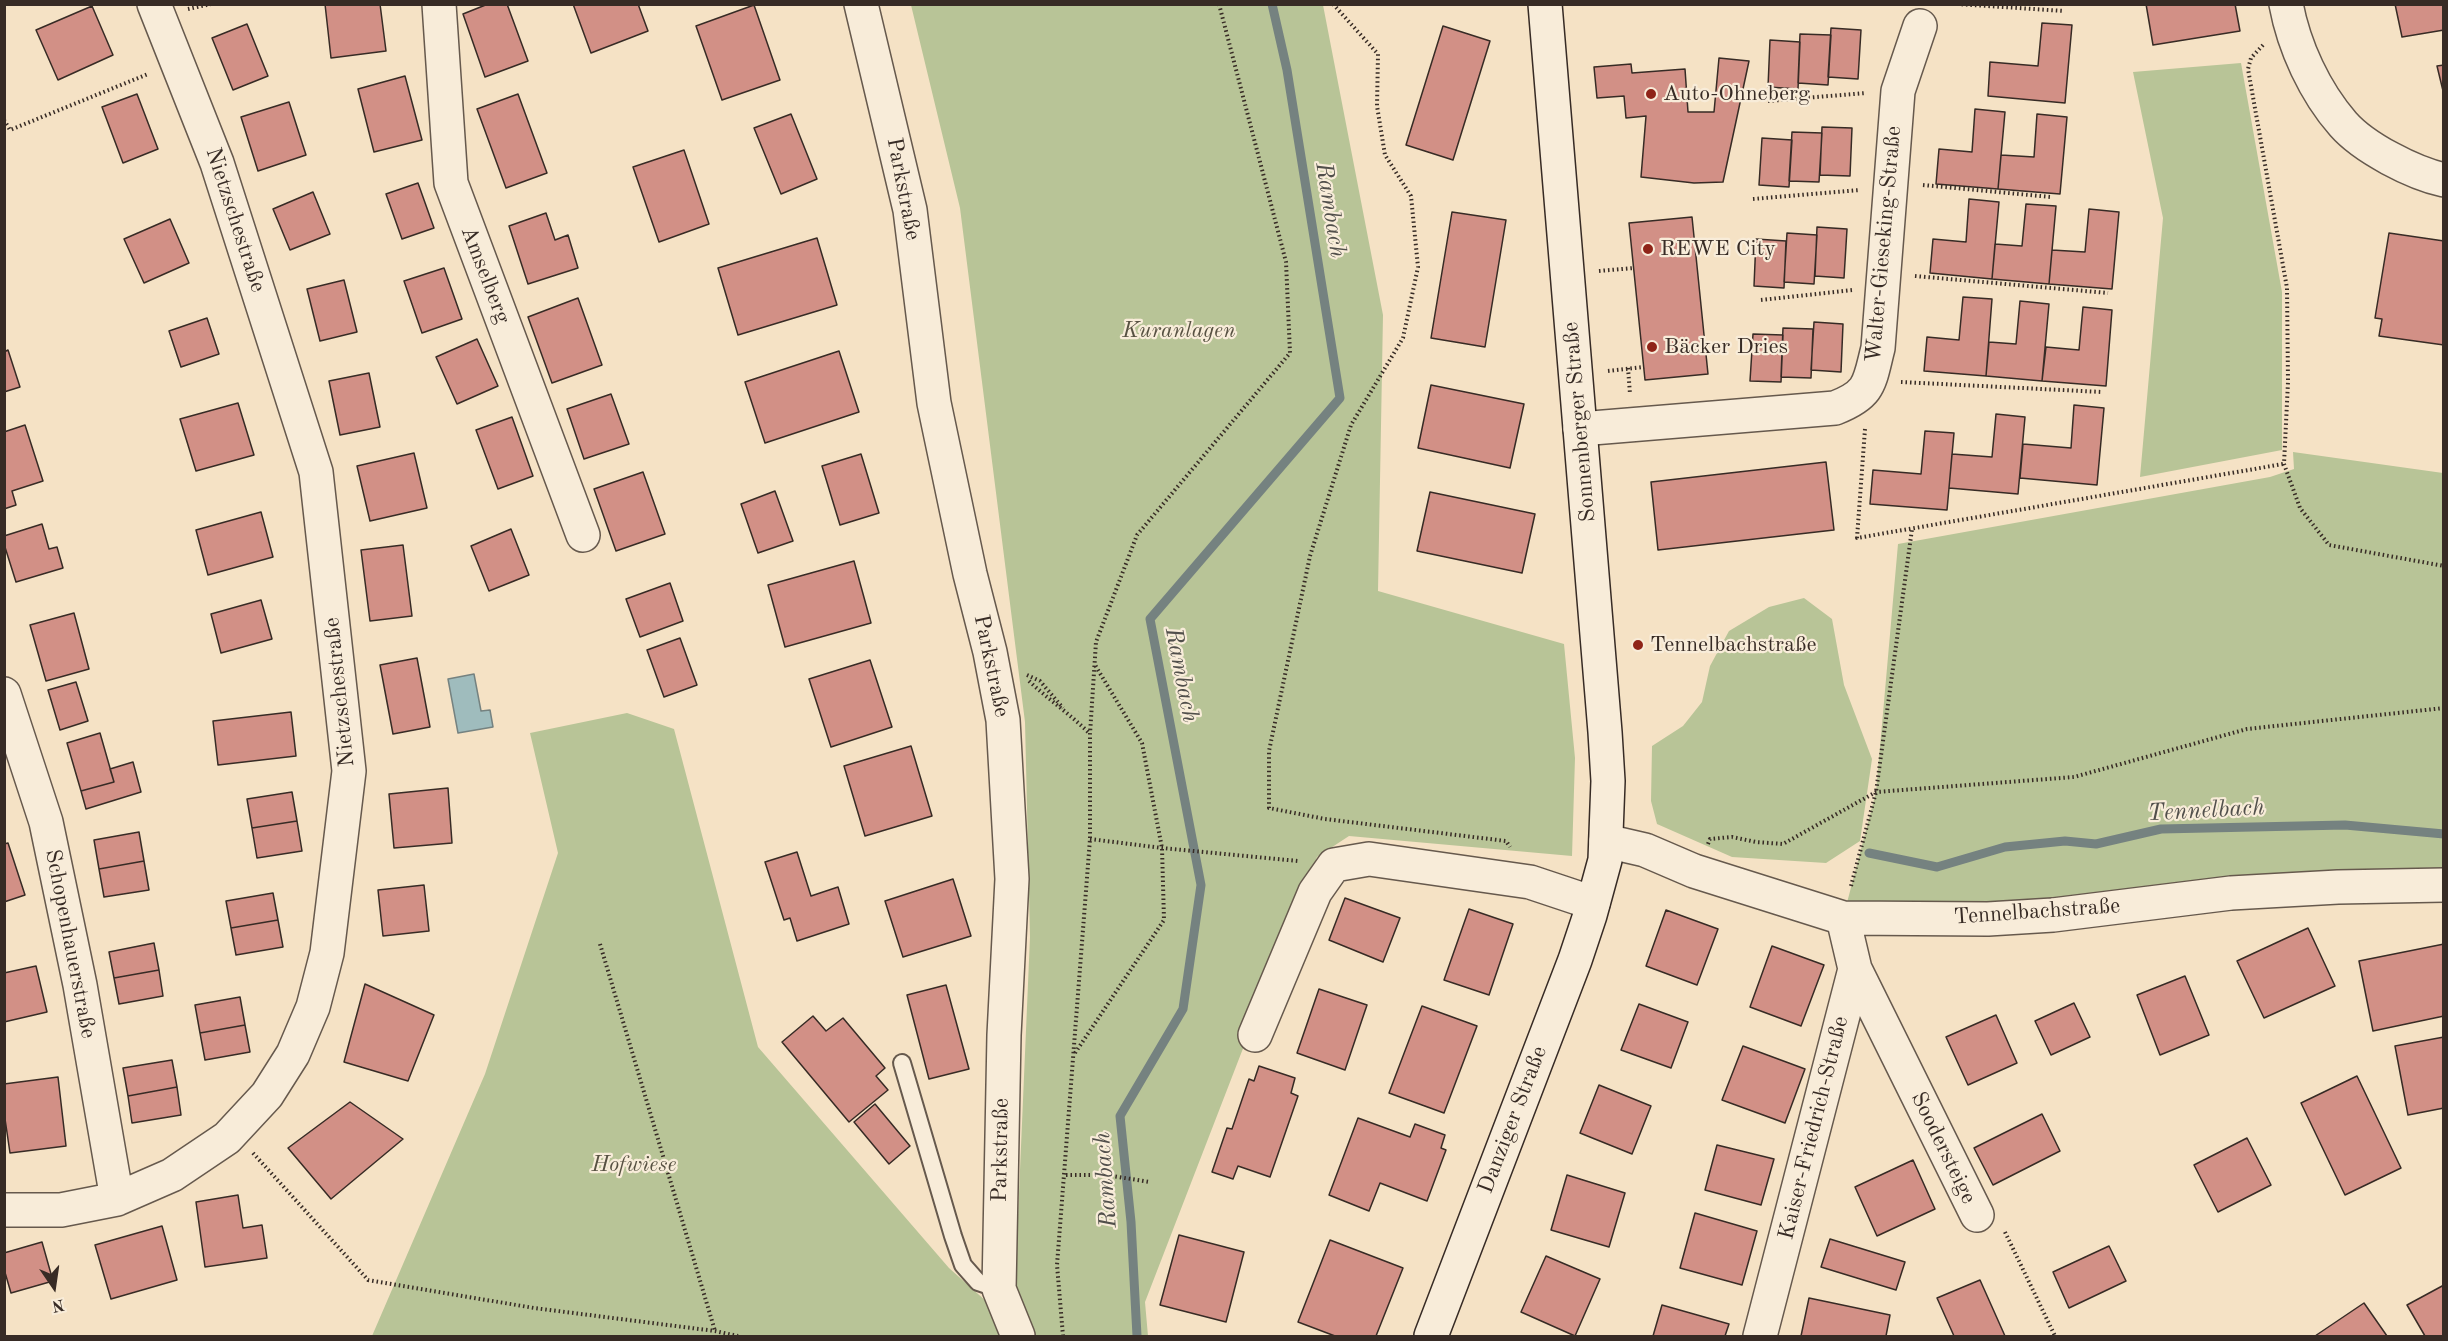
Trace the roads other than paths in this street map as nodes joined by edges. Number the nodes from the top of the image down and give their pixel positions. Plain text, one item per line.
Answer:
1 (154, 4) edge
2 (439, 4) edge
3 (861, 4) edge
4 (1545, 4) edge
5 (2288, 12) edge
6 (1920, 26) dead end
7 (2444, 180) edge
8 (1580, 429) junction
9 (583, 535) dead end
10 (4, 694) edge
11 (1606, 840) junction
12 (2444, 885) edge
13 (1593, 903) junction
14 (1843, 918) junction
15 (1854, 969) junction
16 (1255, 1035) dead end
17 (903, 1063) dead end
18 (117, 1199) junction
19 (4, 1210) edge
20 (1977, 1215) road end
21 (999, 1289) junction
22 (1018, 1336) edge
23 (1431, 1336) edge
24 (1760, 1336) edge

1 - 18 street, Nietzschestraße
2 - 9 street, Amselberg
3 - 21 street, Parkstraße
4 - 8 street, Sonnenberger Straße
5 - 7 street
6 - 8 street, Walter-Gieseking-Straße
8 - 11 street, Sonnenberger Straße
10 - 18 street, Schopenhauerstraße
11 - 13 street, Danziger Straße
11 - 14 street, Tennelbachstraße
12 - 14 street, Tennelbachstraße
13 - 16 street
13 - 23 street, Danziger Straße
14 - 15 street, Kaiser-Friedrich-Straße
15 - 20 street, Soodersteige
15 - 24 street, Kaiser-Friedrich-Straße
17 - 21 lane
18 - 19 street, Nietzschestraße
21 - 22 street, Parkstraße

